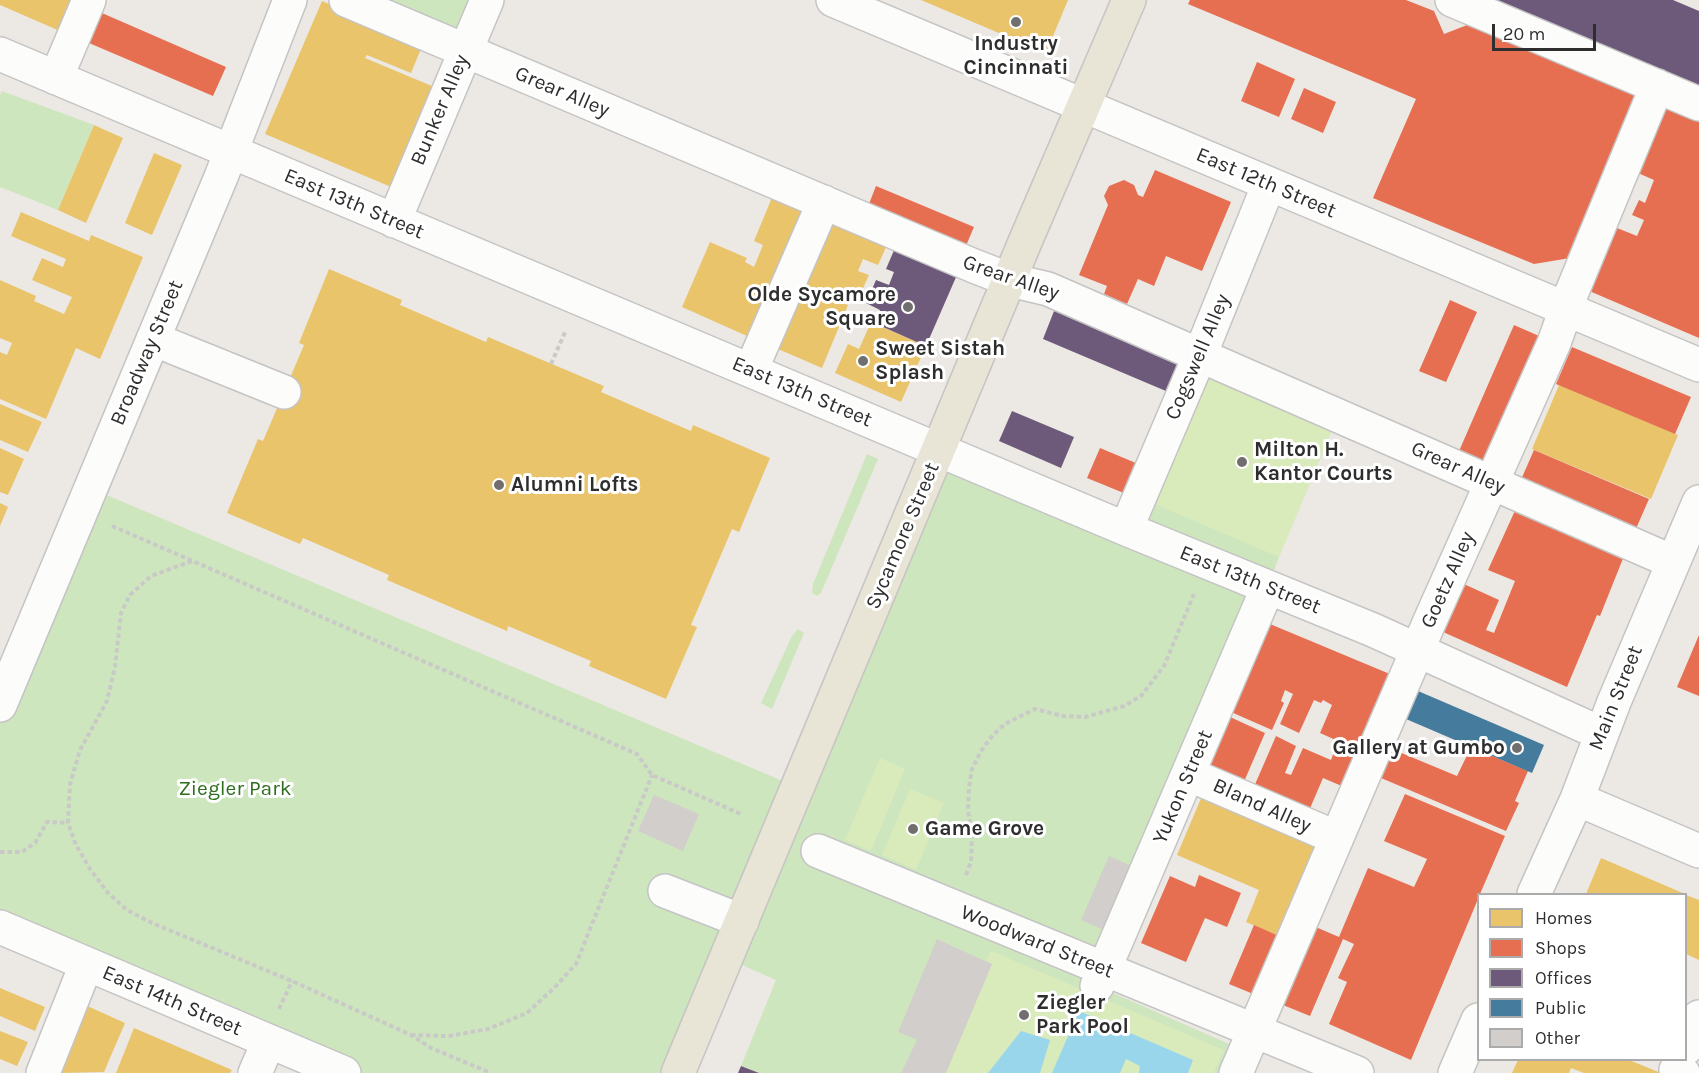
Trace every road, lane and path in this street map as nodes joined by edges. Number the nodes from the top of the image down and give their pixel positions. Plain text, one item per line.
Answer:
1 (89, 0) edge
2 (290, 0) edge
3 (346, 0) edge
4 (487, 0) edge
5 (832, 0) edge
6 (1129, 0) edge
7 (1452, 0) edge
8 (465, 51) junction
9 (0, 54) edge
10 (56, 78) junction
11 (1657, 86) junction
12 (1699, 104) edge
13 (1084, 107) junction
14 (231, 153) junction
15 (1269, 184) junction
16 (824, 202) junction
17 (394, 221) junction
18 (1010, 280) junction
19 (1565, 310) junction
20 (568, 324) dead end
21 (153, 339) junction
22 (1200, 355) junction
23 (551, 364) dead end
24 (1699, 365) edge
25 (751, 370) junction
26 (284, 392) dead end
27 (939, 449) junction
28 (1492, 484) junction
29 (1699, 502) edge
30 (81, 512) junction
31 (1126, 529) junction
32 (192, 561) junction
33 (1673, 562) junction
34 (1269, 587) junction
35 (1194, 593) dead end
36 (1418, 650) junction
37 (0, 705) edge
38 (1602, 734) junction
39 (1188, 774) junction
40 (652, 775) junction
41 (1577, 799) junction
42 (741, 814) dead end
43 (68, 823) junction
44 (1337, 838) junction
45 (818, 851) dead end
46 (1699, 851) edge
47 (0, 852) edge
48 (665, 891) dead end
49 (1534, 893) edge
50 (948, 904) junction
51 (742, 921) junction
52 (0, 927) edge
53 (86, 965) junction
54 (1101, 978) junction
55 (292, 981) junction
56 (1699, 1017) edge
57 (1477, 1024) edge
58 (272, 1028) junction
59 (1254, 1030) junction
60 (411, 1035) junction
61 (1687, 1047) edge
62 (43, 1073) edge
63 (255, 1073) edge
64 (344, 1073) edge
65 (491, 1073) edge
66 (678, 1073) edge
67 (1236, 1073) edge
68 (1357, 1073) edge
69 (1455, 1073) edge

1 - 10 street
2 - 14 street, Broadway Street
3 - 8 street, Grear Alley
4 - 8 street, Bunker Alley
5 - 13 street, East 12th Street
6 - 13 main road, Sycamore Street
7 - 11 street
8 - 16 street, Grear Alley
8 - 17 street, Bunker Alley
9 - 10 street, East 13th Street
10 - 14 street, East 13th Street
11 - 12 street
11 - 19 street, Goetz Alley
13 - 15 street, East 12th Street
13 - 18 main road, Sycamore Street
14 - 17 street, East 13th Street
14 - 21 street, Broadway Street
15 - 19 street, East 12th Street
15 - 22 street, Cogswell Alley
16 - 18 street, Grear Alley
16 - 25 street
17 - 25 street, East 13th Street
18 - 22 street, Grear Alley
18 - 27 main road, Sycamore Street
19 - 24 street, East 12th Street
19 - 28 street, Goetz Alley
20 - 23 path
21 - 26 street
21 - 30 street, Broadway Street
22 - 28 street, Grear Alley
22 - 31 street, Cogswell Alley
25 - 27 street, East 13th Street
27 - 31 street, East 13th Street
27 - 51 main road, Sycamore Street
28 - 33 street, Grear Alley
28 - 36 street, Goetz Alley
29 - 33 street, Main Street
30 - 32 path
30 - 37 street, Broadway Street
31 - 34 street, East 13th Street
32 - 40 path
32 - 43 path
33 - 38 street, Main Street
34 - 36 street, East 13th Street
34 - 39 street, Yukon Street
35 - 50 path
36 - 38 street, East 13th Street
36 - 44 street, Goetz Alley
38 - 41 street, Main Street
39 - 44 street, Bland Alley
39 - 54 street, Yukon Street
40 - 42 path
40 - 60 path
41 - 46 street
41 - 49 street, Main Street
43 - 47 path
43 - 55 path
44 - 59 street, Goetz Alley
45 - 50 street, Woodward Street
48 - 51 street
50 - 54 street, Woodward Street
51 - 66 main road, Sycamore Street
52 - 53 street, East 14th Street
53 - 58 street, East 14th Street
53 - 62 street
54 - 59 street, Woodward Street
55 - 58 path
55 - 60 path
56 - 61 street
57 - 69 street
58 - 63 street
58 - 64 street, East 14th Street
59 - 67 street, Goetz Alley
59 - 68 street, Woodward Street
60 - 65 path

